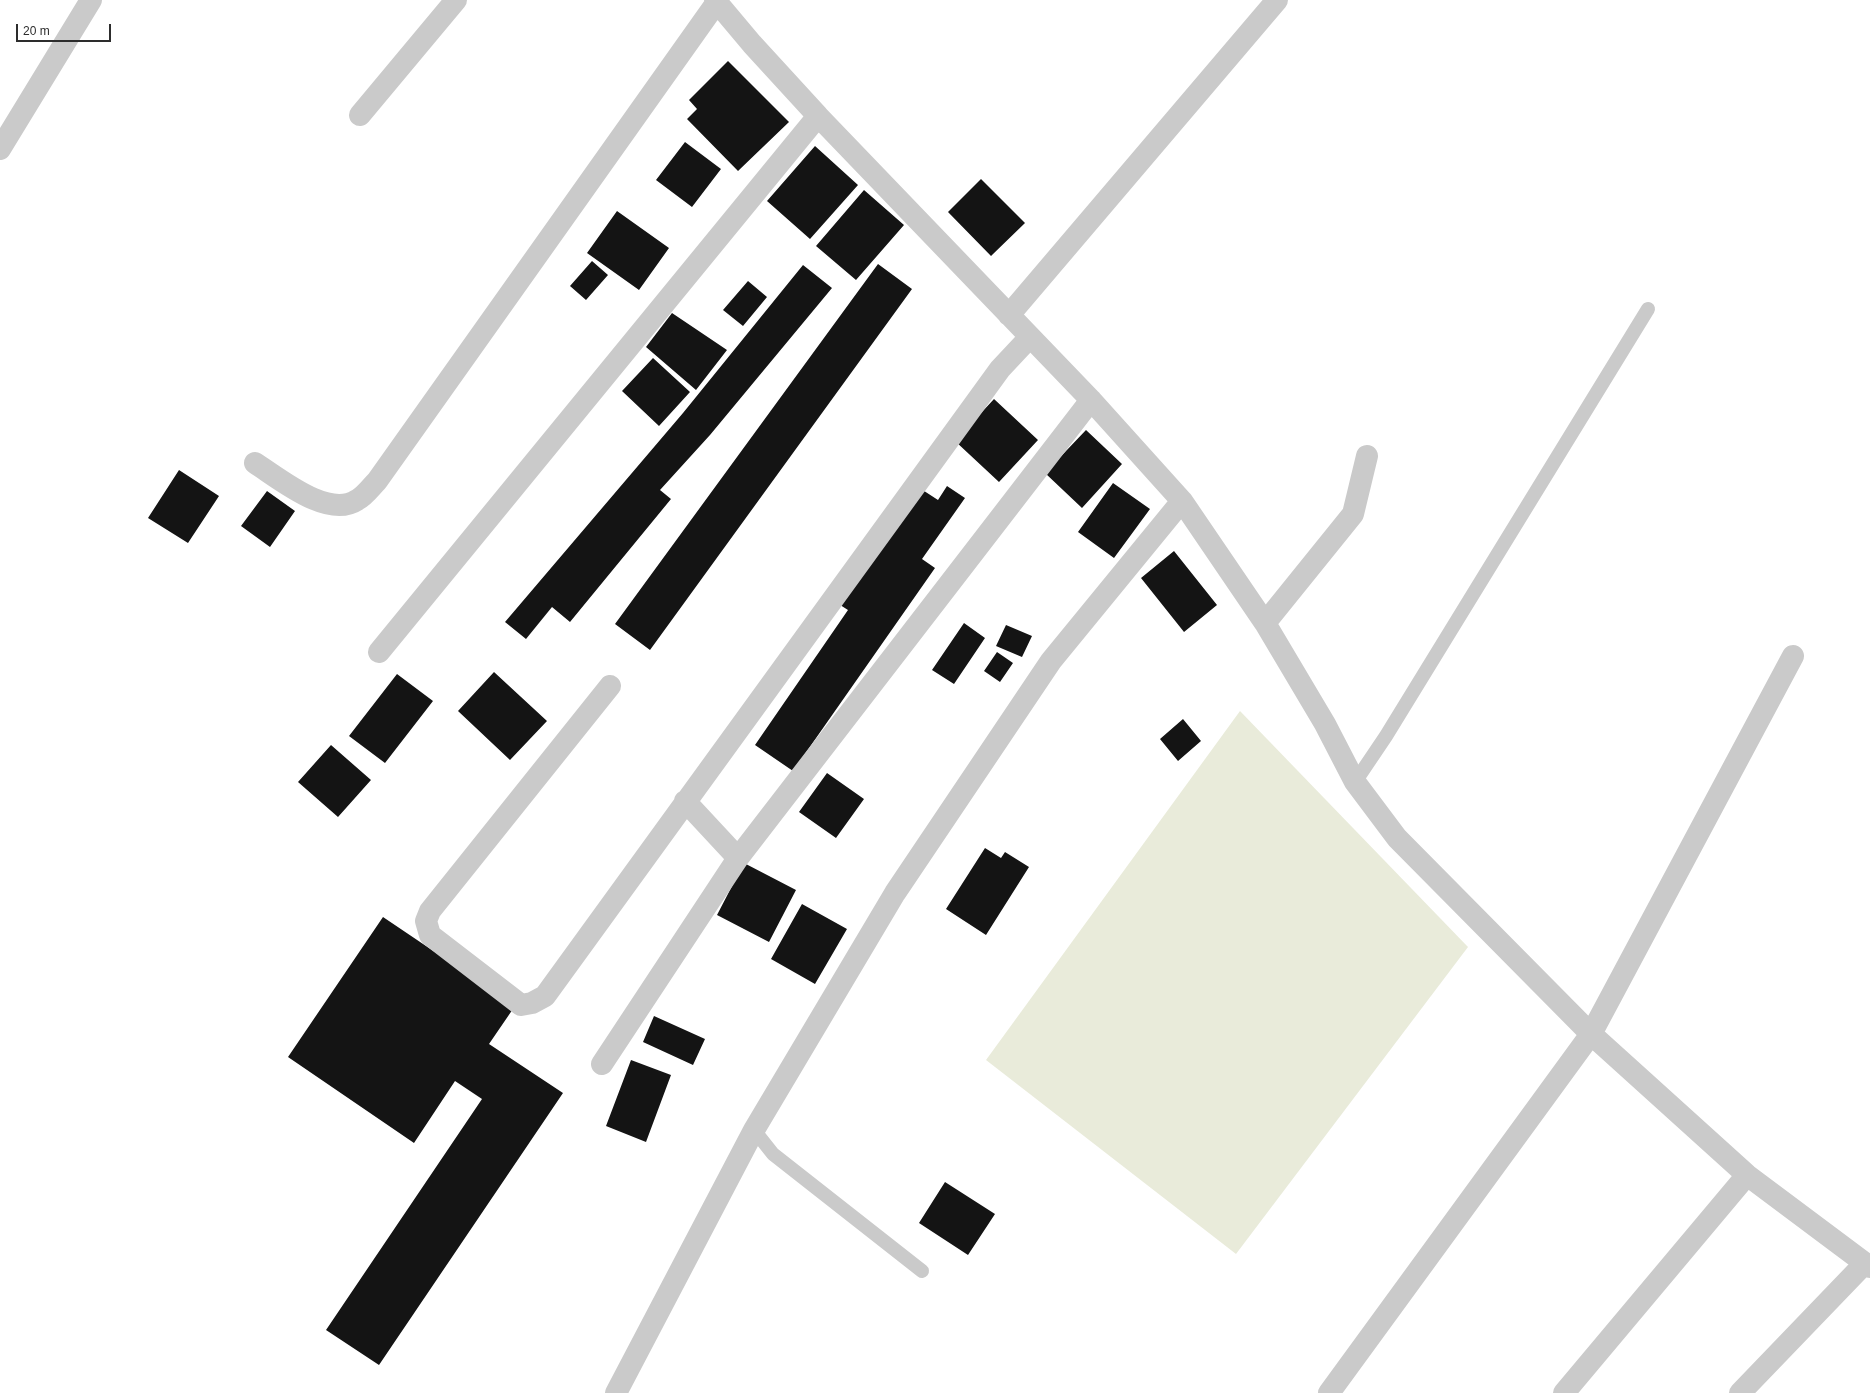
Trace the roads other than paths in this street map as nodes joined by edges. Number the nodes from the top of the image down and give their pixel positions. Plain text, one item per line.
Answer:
1 (91, 0) edge
2 (456, 0) edge
3 (1277, 0) edge
4 (716, 1) edge
5 (360, 115) dead end
6 (818, 116) junction
7 (0, 149) edge
8 (1648, 309) dead end
9 (1009, 315) junction
10 (1030, 337) junction
11 (1092, 400) junction
12 (1367, 456) dead end
13 (255, 463) dead end
14 (1182, 501) junction
15 (1265, 622) junction
16 (380, 652) dead end
17 (1793, 656) dead end
18 (610, 686) dead end
19 (1355, 782) junction
20 (685, 801) junction
21 (738, 858) junction
22 (1591, 1034) junction
23 (602, 1064) dead end
24 (754, 1130) junction
25 (1746, 1175) junction
26 (1867, 1265) edge
27 (922, 1271) dead end
28 (616, 1393) edge
29 (1329, 1393) edge
30 (1564, 1393) edge
31 (1740, 1393) edge

1 - 7 street
2 - 5 street
3 - 9 street
4 - 6 street
4 - 13 street
6 - 9 street
6 - 16 street
8 - 19 lane
9 - 10 street
10 - 11 street
10 - 20 street
11 - 14 street
11 - 21 street
12 - 15 street
14 - 15 street
14 - 24 street
15 - 19 street
17 - 22 street
18 - 20 street
19 - 22 street
20 - 21 street
21 - 23 street
22 - 25 street
22 - 29 street
24 - 27 lane
24 - 28 street
25 - 26 street
25 - 30 street
26 - 31 street

